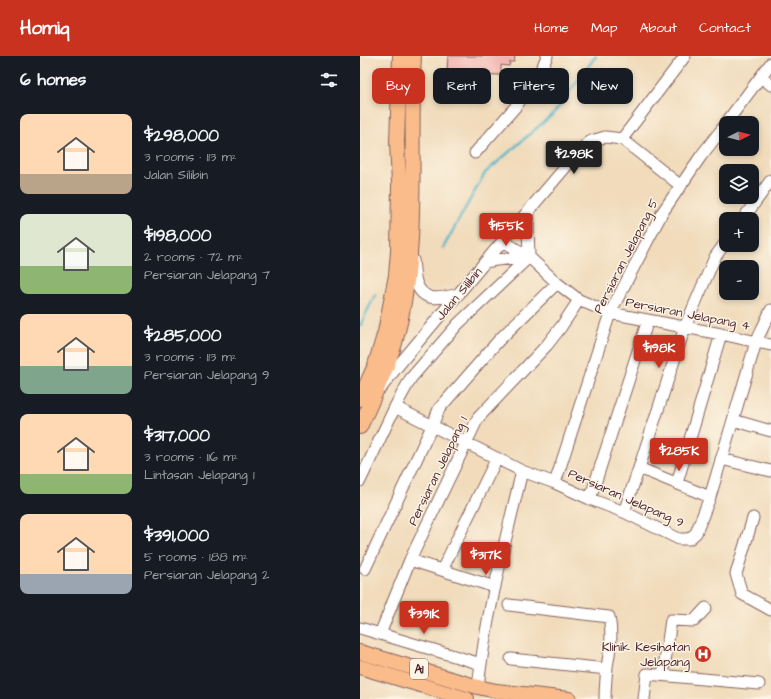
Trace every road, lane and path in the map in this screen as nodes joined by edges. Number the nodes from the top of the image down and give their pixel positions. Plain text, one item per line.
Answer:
1 (400, 56) edge
2 (406, 56) edge
3 (547, 56) edge
4 (685, 56) edge
5 (415, 60) edge
6 (771, 64) edge
7 (761, 77) junction
8 (771, 85) edge
9 (398, 108) junction
10 (731, 116) edge
11 (719, 133) edge
12 (622, 139) junction
13 (475, 153) dead end
14 (771, 180) edge
15 (681, 186) junction
16 (530, 210) junction
17 (748, 212) edge
18 (503, 241) junction
19 (410, 247) junction
20 (719, 252) edge
21 (530, 257) junction
22 (485, 262) junction
23 (557, 283) junction
24 (459, 294) junction
25 (579, 300) junction
26 (771, 310) edge
27 (610, 313) junction
28 (648, 320) junction
29 (685, 327) junction
30 (721, 334) junction
31 (756, 342) junction
32 (771, 345) edge
33 (366, 400) edge
34 (395, 407) junction
35 (733, 420) junction
36 (432, 426) junction
37 (360, 427) edge
38 (771, 431) edge
39 (466, 443) junction
40 (497, 458) junction
41 (721, 459) junction
42 (639, 468) junction
43 (522, 470) junction
44 (771, 471) edge
45 (360, 481) edge
46 (555, 483) junction
47 (676, 483) junction
48 (710, 497) junction
49 (590, 499) junction
50 (624, 512) junction
51 (753, 518) dead end
52 (410, 560) junction
53 (365, 569) dead end
54 (442, 570) junction
55 (495, 587) junction
56 (510, 605) dead end
57 (706, 608) dead end
58 (771, 610) edge
59 (360, 628) edge
60 (380, 634) junction
61 (360, 652) edge
62 (511, 659) dead end
63 (481, 664) junction
64 (360, 667) edge
65 (607, 669) junction
66 (664, 675) junction
67 (759, 684) dead end
68 (478, 687) junction
69 (467, 699) edge
70 (570, 699) edge
71 (605, 699) edge
72 (644, 699) edge

1 - 9 main road, Jalan Silibin
2 - 9 main road
3 - 13 street
4 - 12 street
5 - 19 main road, Jalan Silibin
6 - 7 street, Persiaran Jelapang 5
7 - 8 street
7 - 10 street, Persiaran Jelapang 5
9 - 33 main road, Jalan Silibin
11 - 15 street, Persiaran Jelapang 5
12 - 15 street
12 - 16 street, Jalan Silibin
14 - 17 street
15 - 27 street, Persiaran Jelapang 5
16 - 18 street, Jalan Silibin
16 - 21 street
18 - 21 street, Persiaran Jelapang 4
18 - 22 street, Jalan Silibin
19 - 24 street
19 - 33 main road, Jalan Silibin
20 - 29 street
21 - 22 street
21 - 23 street, Persiaran Jelapang 4
21 - 34 street
22 - 24 street, Jalan Silibin
23 - 25 street, Persiaran Jelapang 4
23 - 36 street
24 - 33 street, Jalan Silibin
25 - 27 street, Persiaran Jelapang 4
25 - 39 street, Persiaran Jelapang 1
26 - 31 street, Persiaran Jelapang 9
27 - 28 street, Persiaran Jelapang 4
27 - 46 street, Persiaran Jelapang 5
28 - 29 street, Persiaran Jelapang 4
28 - 49 street
29 - 30 street, Persiaran Jelapang 4
29 - 42 street
30 - 31 street, Persiaran Jelapang 4
30 - 47 street
31 - 32 street, Persiaran Jelapang 4
31 - 35 street, Persiaran Jelapang 9
33 - 37 main road, Jalan Silibin
34 - 36 street, Persiaran Jelapang 9
34 - 45 street
35 - 38 street
35 - 41 street, Persiaran Jelapang 9
36 - 39 street, Persiaran Jelapang 9
36 - 53 street
39 - 40 street, Persiaran Jelapang 9
39 - 52 street, Persiaran Jelapang 1
40 - 43 street, Persiaran Jelapang 9
40 - 54 street
41 - 44 street
41 - 48 street, Persiaran Jelapang 9
42 - 47 street
42 - 50 street
43 - 46 street, Persiaran Jelapang 9
43 - 55 street
46 - 49 street, Persiaran Jelapang 9
47 - 48 street
48 - 50 street, Persiaran Jelapang 9
49 - 50 street, Persiaran Jelapang 9
51 - 58 street
52 - 54 street
52 - 60 street, Persiaran Jelapang 1
54 - 55 street
55 - 63 street
56 - 65 street
57 - 66 street
59 - 60 street
60 - 63 street
61 - 68 main road, A1
62 - 65 street
63 - 68 street
64 - 69 main road, A1
65 - 71 street
66 - 67 street
66 - 72 street
68 - 70 main road, A1

